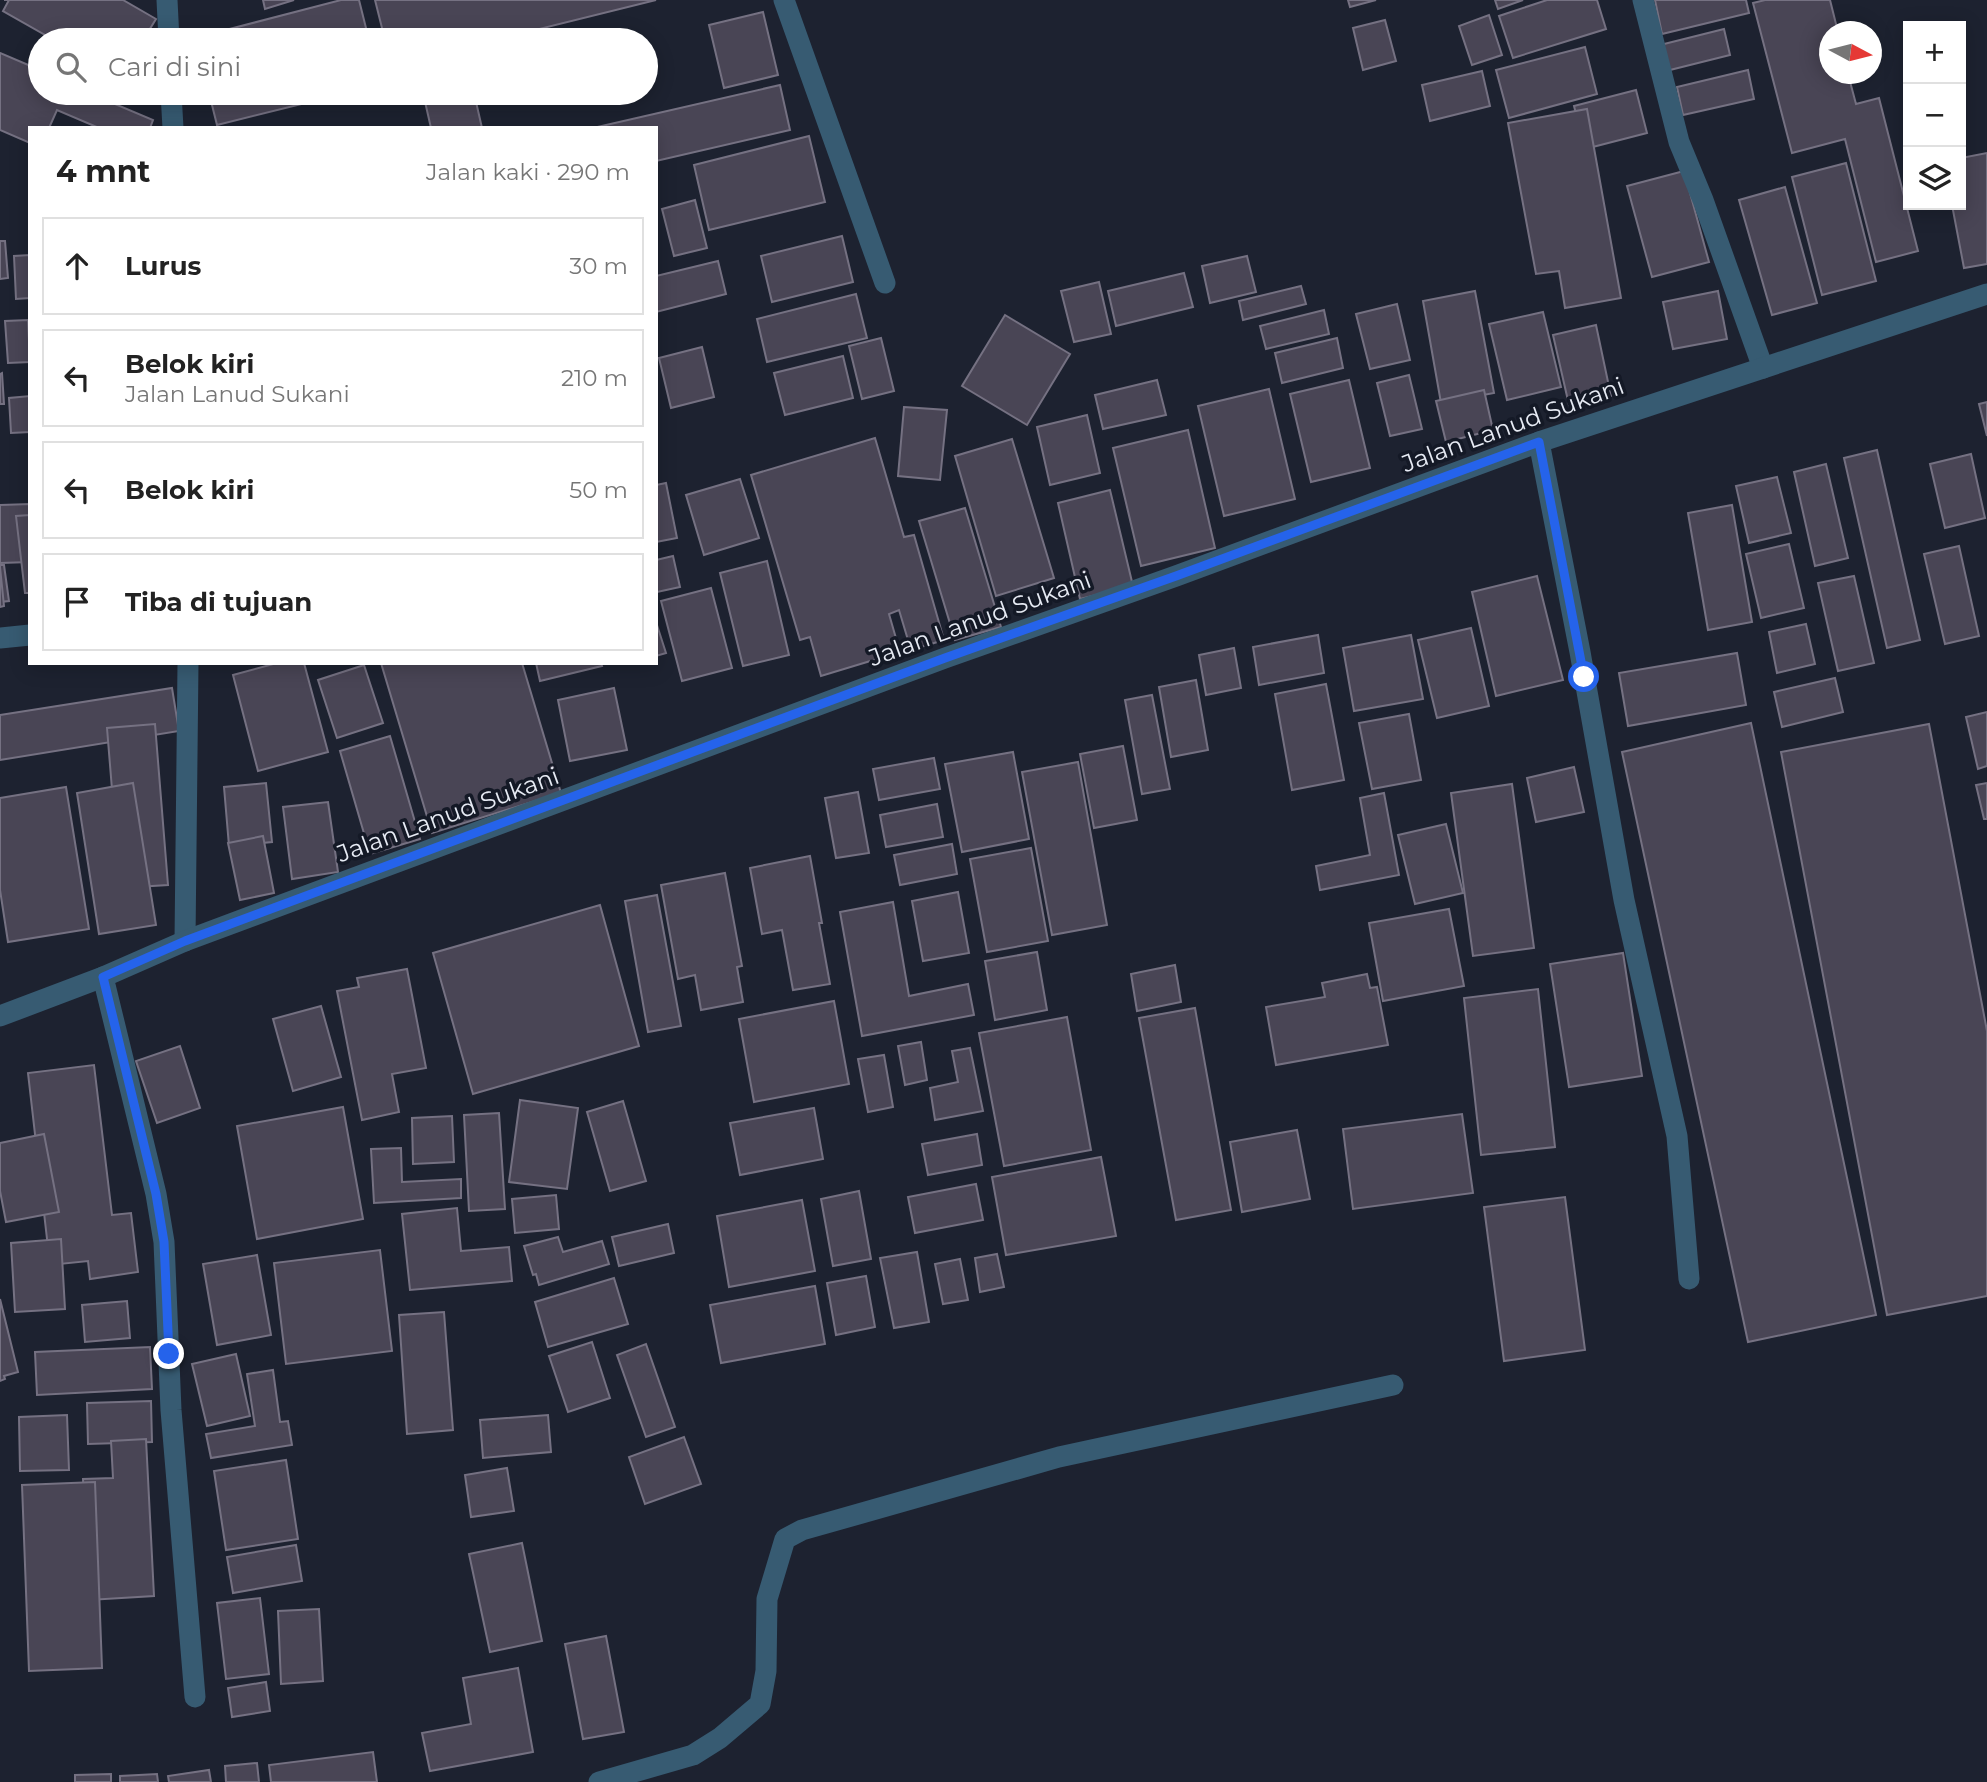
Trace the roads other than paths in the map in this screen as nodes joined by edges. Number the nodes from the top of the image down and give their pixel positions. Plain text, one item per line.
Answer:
1 (167, 0) edge
2 (784, 0) edge
3 (1643, 0) edge
4 (168, 28) edge
5 (172, 105) edge
6 (173, 126) edge
7 (885, 283) dead end
8 (1987, 294) edge
9 (1763, 368) junction
10 (1539, 442) junction
11 (28, 635) edge
12 (0, 638) edge
13 (188, 665) edge
14 (185, 941) junction
15 (103, 977) junction
16 (0, 1016) edge
17 (1689, 1279) dead end
18 (1393, 1385) dead end
19 (195, 1698) dead end
20 (599, 1782) edge

1 - 4 street
2 - 7 street
3 - 9 street
5 - 6 street
8 - 9 street, Jalan Lanud Sukani
9 - 10 street, Jalan Lanud Sukani
10 - 14 street, Jalan Lanud Sukani
10 - 17 street
11 - 12 street
13 - 14 street
14 - 15 street, Jalan Lanud Sukani
15 - 16 street, Jalan Lanud Sukani
15 - 19 street
18 - 20 street

